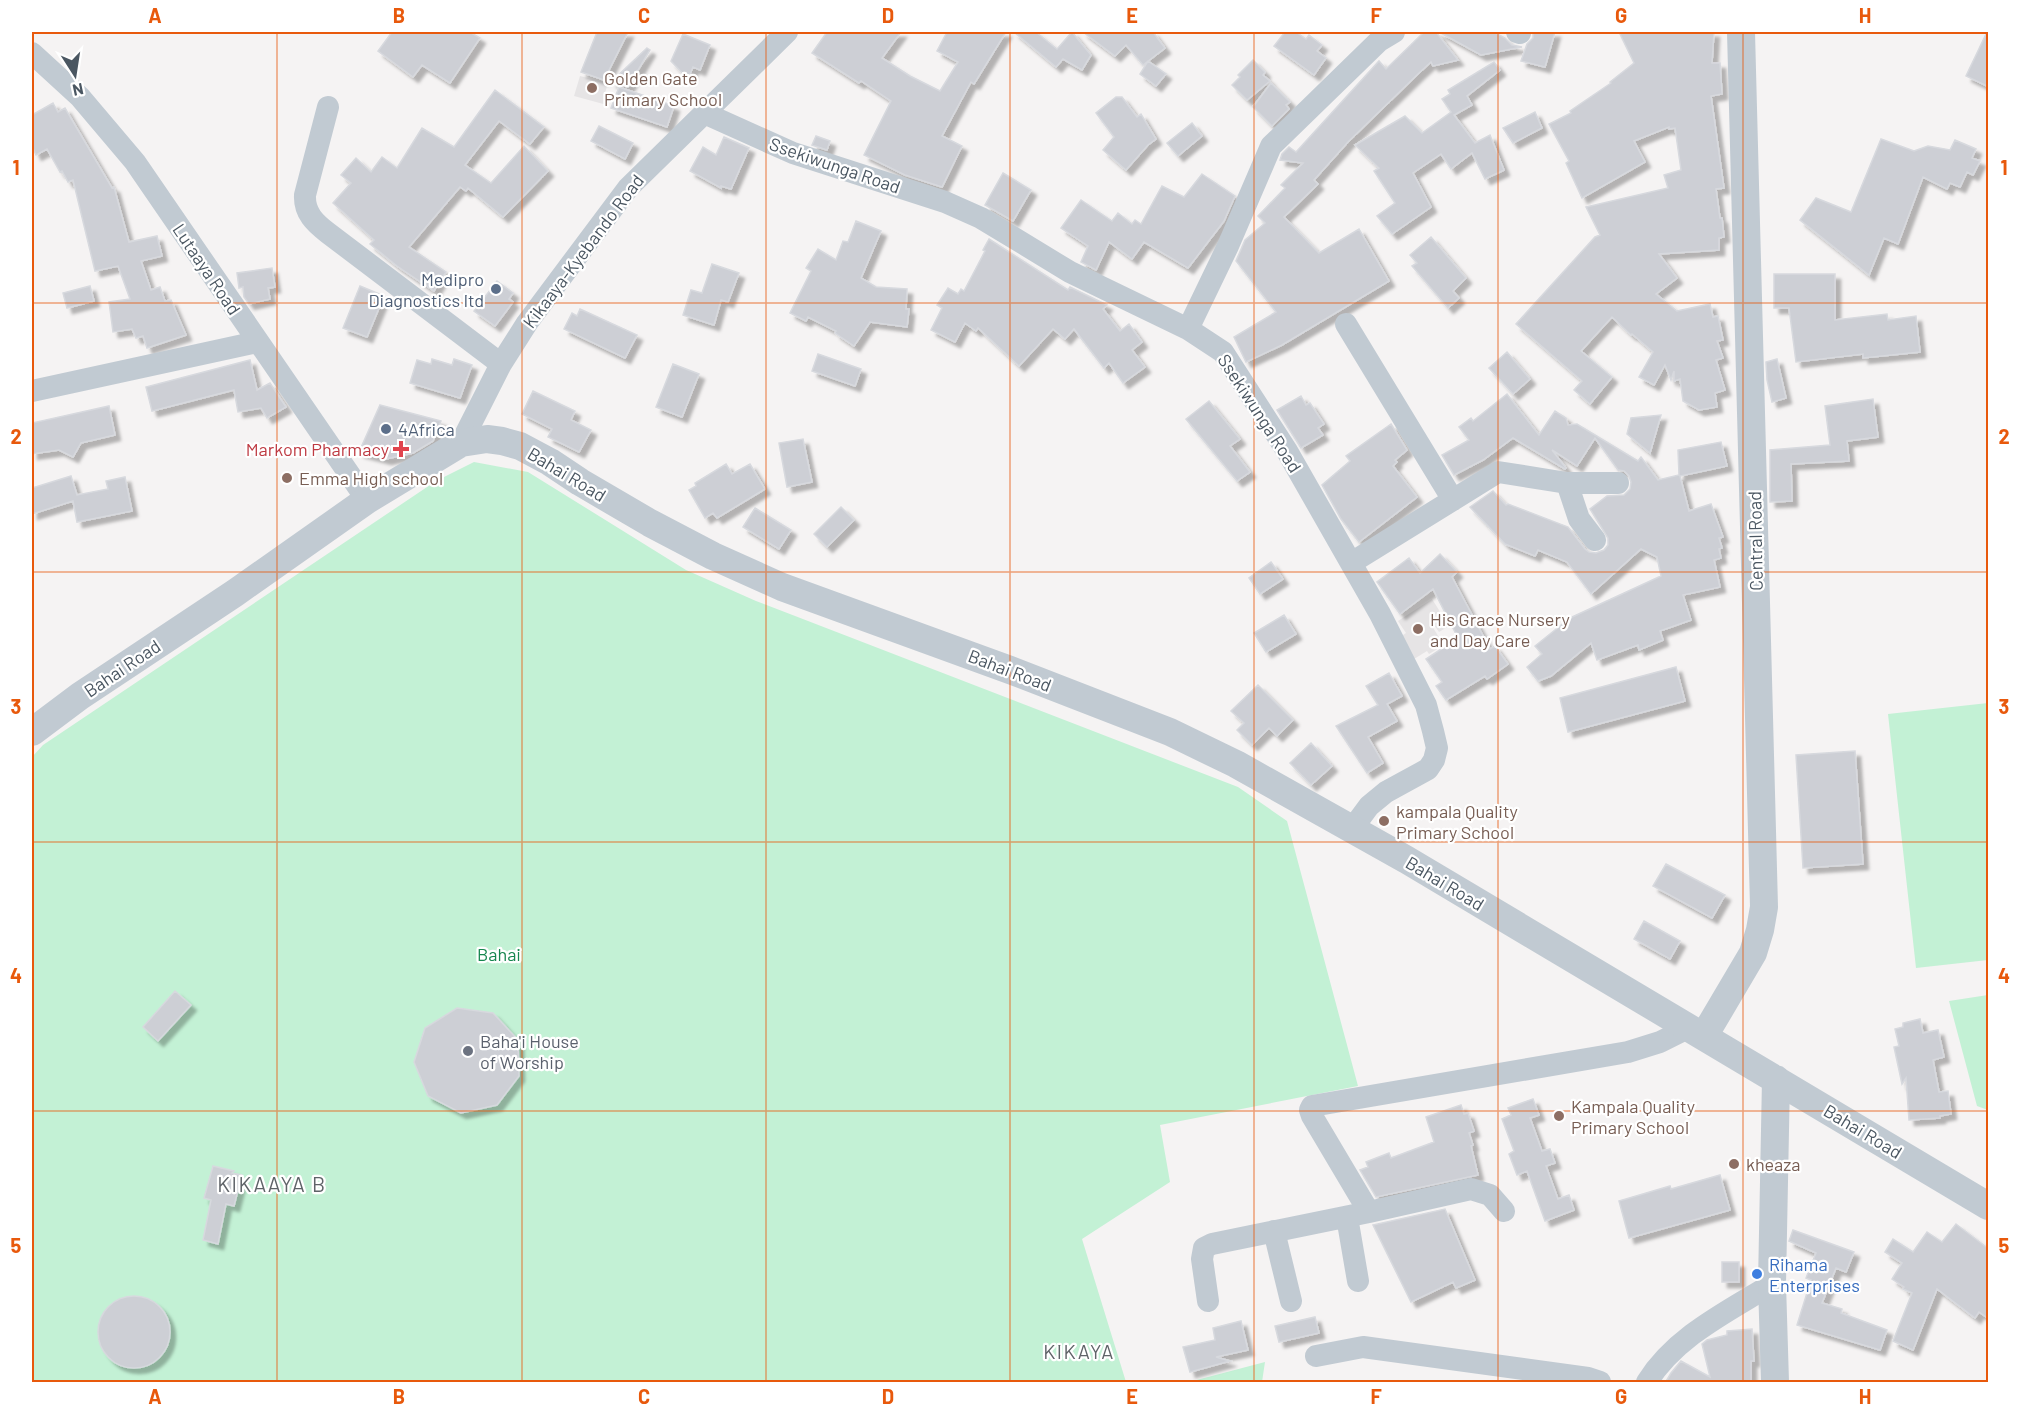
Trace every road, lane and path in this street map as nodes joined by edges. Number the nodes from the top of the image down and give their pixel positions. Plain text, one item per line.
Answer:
1 (787, 32) edge
2 (1394, 32) edge
3 (1741, 32) edge
4 (32, 53) edge
5 (328, 107) dead end
6 (704, 113) junction
7 (1346, 324) dead end
8 (1188, 329) junction
9 (257, 342) junction
10 (501, 364) junction
11 (32, 391) edge
12 (461, 443) junction
13 (1566, 483) junction
14 (1618, 483) dead end
15 (367, 500) junction
16 (1453, 500) junction
17 (1596, 540) dead end
18 (1351, 563) junction
19 (32, 732) edge
20 (1352, 829) junction
21 (1696, 1032) junction
22 (1776, 1079) junction
23 (1989, 1206) edge
24 (1504, 1211) dead end
25 (1358, 1215) junction
26 (1274, 1231) junction
27 (1358, 1281) dead end
28 (1772, 1284) junction
29 (1208, 1301) dead end
30 (1291, 1301) dead end
31 (1316, 1356) dead end
32 (1600, 1383) edge
33 (1647, 1383) edge
34 (1775, 1383) edge

1 - 6 street, Kikaaya-Kyebando Road
2 - 8 street
3 - 21 street, Central Road
4 - 9 street, Lutaaya Road
5 - 10 street
6 - 8 street, Ssekiwunga Road
6 - 10 street, Kikaaya-Kyebando Road
7 - 16 street
8 - 18 street, Ssekiwunga Road
9 - 11 street
9 - 15 street, Lutaaya Road
10 - 12 street, Kikaaya-Kyebando Road
12 - 15 street, Bahai Road
12 - 20 street, Bahai Road
13 - 14 street
13 - 16 street
13 - 17 street
15 - 19 street, Bahai Road
16 - 18 street
18 - 20 street, Ssekiwunga Road
20 - 21 street, Bahai Road
21 - 22 street, Bahai Road
21 - 25 street
22 - 23 street, Bahai Road
22 - 28 street
24 - 25 street
25 - 26 street
25 - 27 street
26 - 29 street
26 - 30 street
28 - 33 street
28 - 34 street
31 - 32 street

